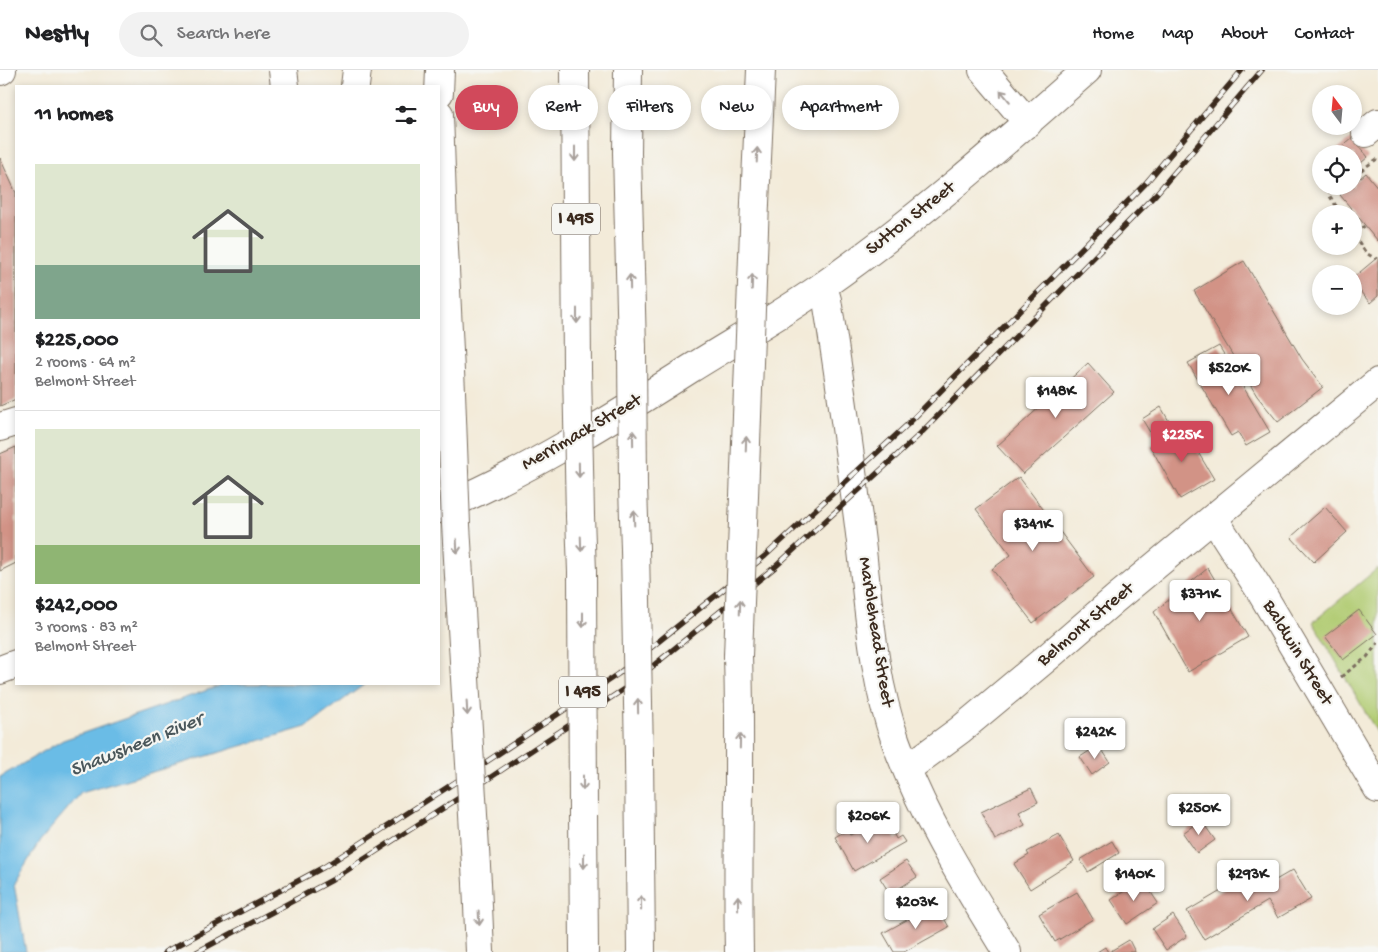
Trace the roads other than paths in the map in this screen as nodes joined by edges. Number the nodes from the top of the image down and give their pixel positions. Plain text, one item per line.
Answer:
1 (283, 70) edge
2 (357, 70) edge
3 (440, 70) edge
4 (575, 70) edge
5 (628, 70) edge
6 (761, 70) edge
7 (983, 70) edge
8 (1087, 70) edge
9 (285, 85) edge
10 (355, 85) edge
11 (439, 85) edge
12 (1028, 123) junction
13 (440, 152) edge
14 (823, 286) junction
15 (721, 349) joint
16 (1378, 382) edge
17 (15, 422) edge
18 (0, 427) edge
19 (440, 509) edge
20 (1214, 519) junction
21 (15, 664) edge
22 (0, 670) edge
23 (907, 769) junction
24 (1378, 789) edge
25 (480, 952) edge
26 (584, 952) edge
27 (641, 952) edge
28 (739, 952) edge
29 (1007, 952) edge

1 - 9 main road
2 - 10 main road
3 - 11 main road
4 -> 26 main road, I 495, bridge
27 -> 5 main road, bridge
28 -> 6 main road, bridge
12 -> 7 main road
8 - 12 main road, Sutton Street
12 - 14 main road, Sutton Street
13 -> 25 main road, bridge
14 - 15 main road, Sutton Street
14 - 23 main road, Marblehead Street
15 - 19 main road, Merrimack Street
16 - 20 main road, Belmont Street
17 - 18 main road
20 - 23 main road, Belmont Street
20 - 24 main road, Baldwin Street
21 - 22 main road
23 - 29 main road, Marblehead Street

